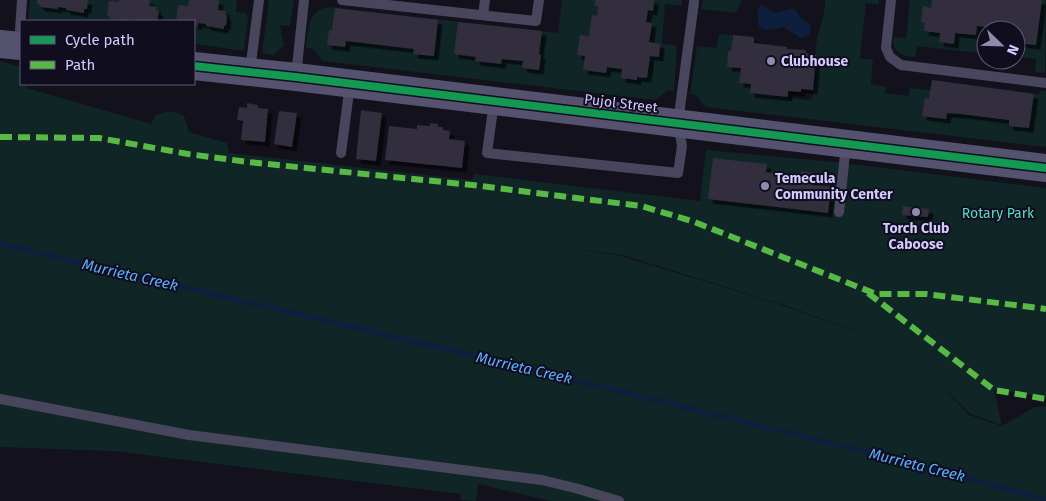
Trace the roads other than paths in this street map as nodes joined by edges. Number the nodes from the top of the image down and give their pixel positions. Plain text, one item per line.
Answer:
1 (22, 0) edge
2 (259, 0) edge
3 (304, 0) edge
4 (342, 0) edge
5 (484, 0) edge
6 (539, 0) edge
7 (891, 0) edge
8 (694, 2) dead end
9 (482, 15) junction
10 (14, 45) edge
11 (195, 66) edge
12 (249, 73) junction
13 (296, 76) junction
14 (350, 83) junction
15 (1046, 83) edge
16 (494, 100) junction
17 (678, 123) junction
18 (846, 143) junction
19 (341, 153) dead end
20 (1046, 168) edge
21 (839, 212) dead end
22 (0, 399) edge
23 (619, 501) edge

1 - 10 lane
2 - 12 lane
3 - 13 lane
4 - 9 lane
5 - 9 lane
6 - 9 lane
7 - 15 lane
8 - 17 lane
11 - 12 street, Pujol Street
12 - 13 street, Pujol Street
13 - 14 street, Pujol Street
14 - 16 street, Pujol Street
14 - 19 lane
16 - 17 street, Pujol Street
16 - 17 lane
17 - 18 street, Pujol Street
18 - 20 street, Pujol Street
18 - 21 lane
22 - 23 lane

